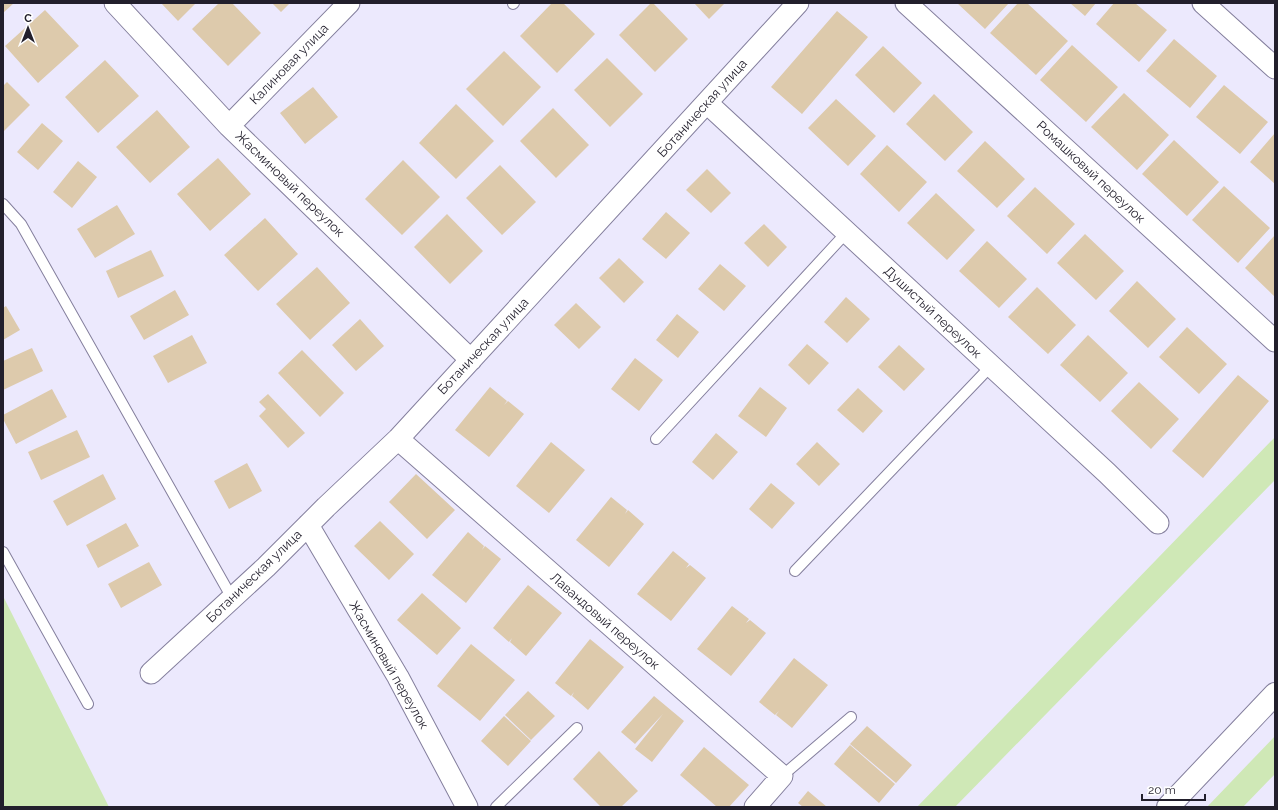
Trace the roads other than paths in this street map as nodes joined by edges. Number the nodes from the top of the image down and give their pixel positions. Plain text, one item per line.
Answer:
1 (115, 3) edge
2 (349, 3) edge
3 (798, 3) edge
4 (906, 3) edge
5 (1204, 3) edge
6 (1275, 68) edge
7 (707, 103) junction
8 (230, 126) junction
9 (3, 204) edge
10 (847, 232) junction
11 (1275, 341) edge
12 (471, 360) junction
13 (991, 366) junction
14 (398, 439) junction
15 (656, 439) dead end
16 (1158, 523) dead end
17 (308, 525) junction
18 (3, 552) edge
19 (795, 571) dead end
20 (232, 598) junction
21 (151, 673) dead end
22 (1275, 694) edge
23 (88, 704) dead end
24 (851, 717) dead end
25 (577, 728) dead end
26 (782, 776) junction
27 (467, 807) edge
28 (496, 807) edge
29 (755, 807) edge
30 (1168, 807) edge

1 - 8 street, Жасминовый переулок
2 - 8 street, Калиновая улица
3 - 7 street, Ботаническая улица
4 - 11 street, Ромашковый переулок
5 - 6 street
7 - 10 street, Душистый переулок
7 - 12 street, Ботаническая улица
8 - 12 street, Жасминовый переулок
9 - 20 lane
10 - 13 street, Душистый переулок
10 - 15 lane
12 - 14 street, Ботаническая улица
13 - 16 street, Душистый переулок
13 - 19 lane
14 - 17 street, Ботаническая улица
14 - 26 street, Лавандовый переулок
17 - 20 street, Ботаническая улица
17 - 27 street, Жасминовый переулок
18 - 23 lane
20 - 21 street, Ботаническая улица
22 - 30 street
24 - 26 lane
25 - 28 lane
26 - 29 street

